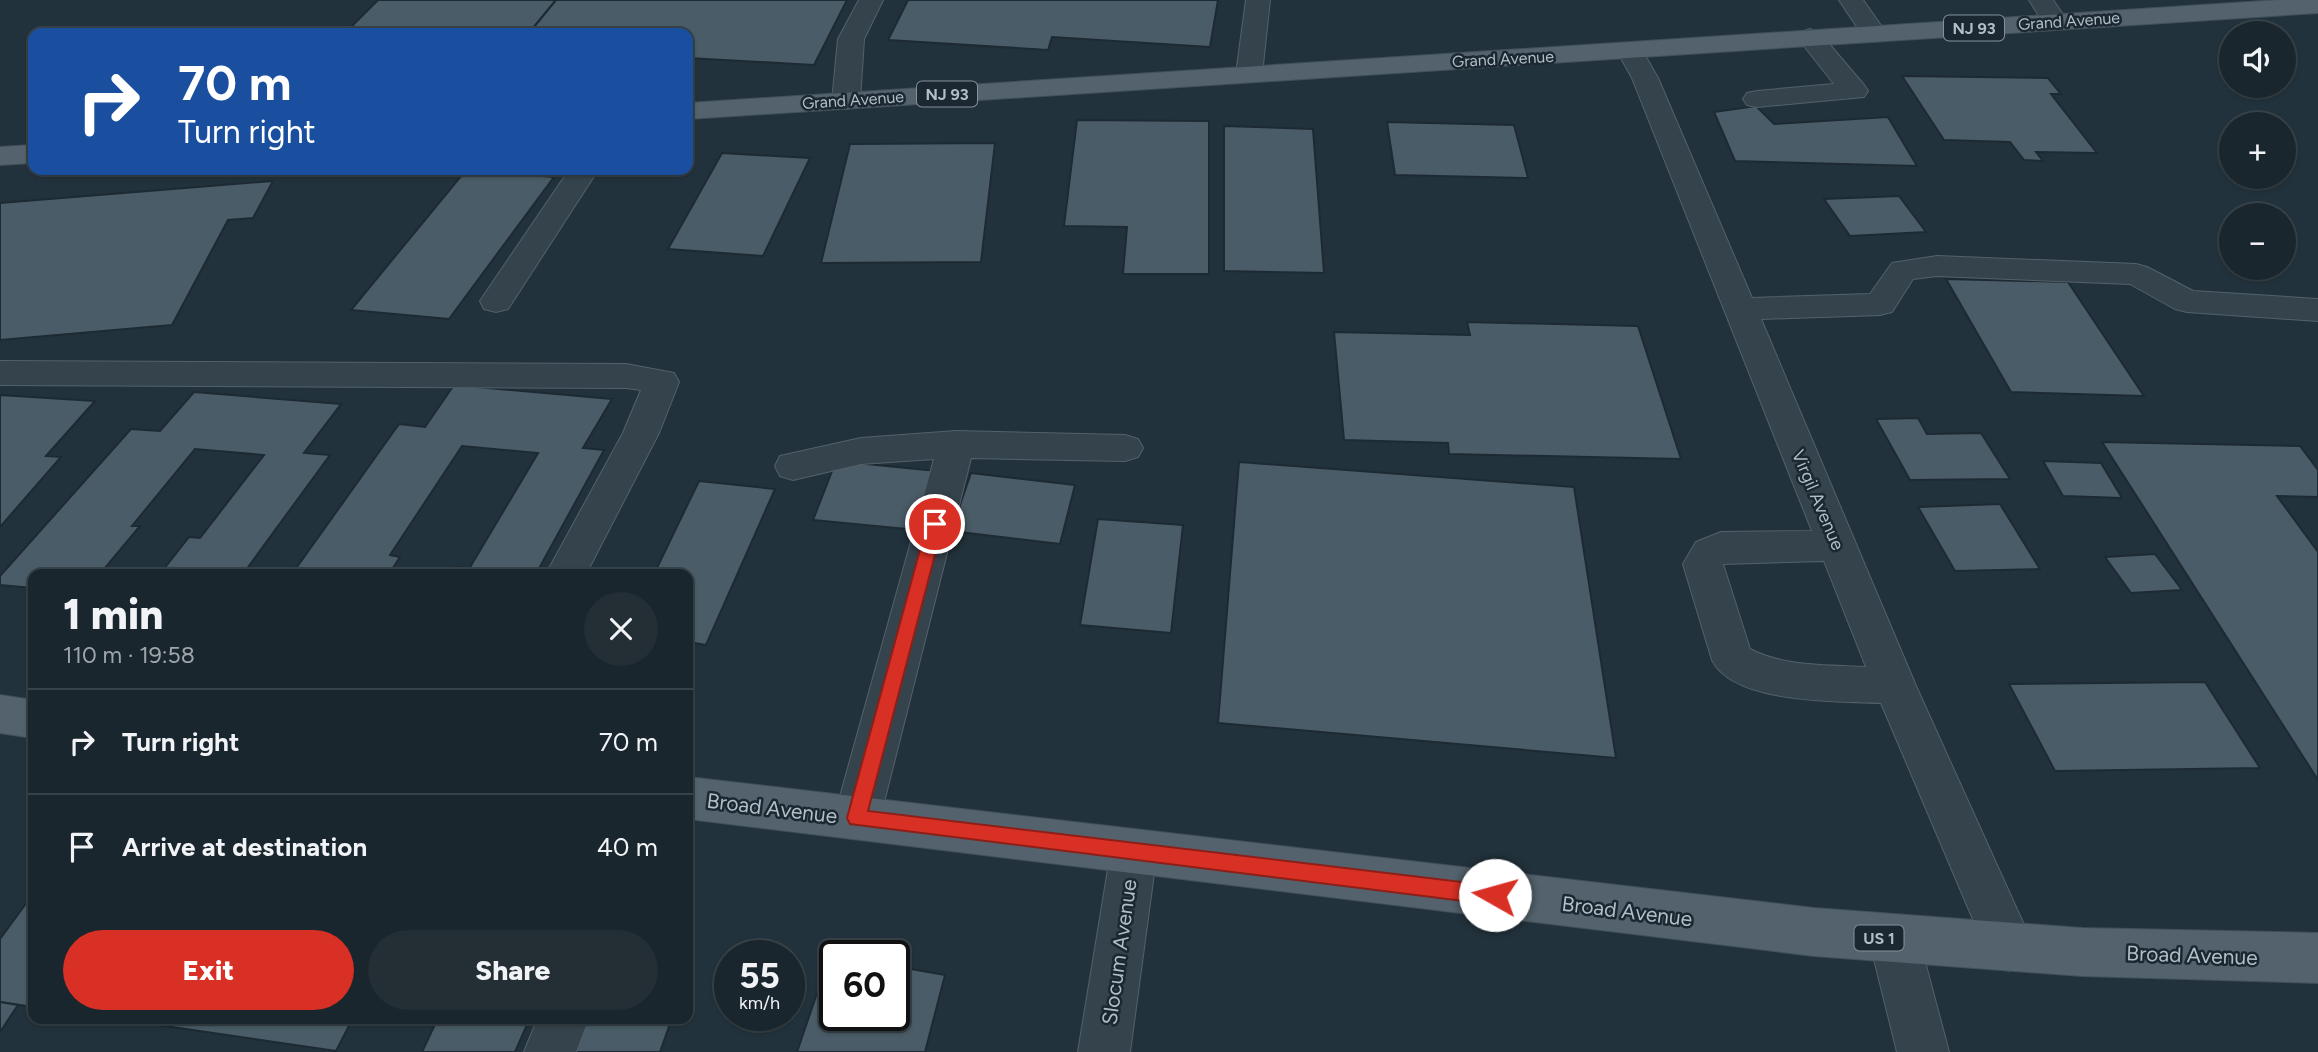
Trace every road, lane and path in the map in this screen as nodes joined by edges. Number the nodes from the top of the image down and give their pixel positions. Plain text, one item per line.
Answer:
1 (871, 0) edge
2 (1258, 0) edge
3 (1851, 0) edge
4 (2041, 0) edge
5 (2318, 5) edge
6 (2055, 22) junction
7 (1874, 34) junction
8 (1810, 37) junction
9 (1630, 51) junction
10 (1249, 74) junction
11 (1757, 99) dead end
12 (846, 100) junction
13 (693, 111) edge
14 (28, 154) edge
15 (0, 156) edge
16 (580, 175) edge
17 (496, 301) dead end
18 (1738, 309) junction
19 (2318, 310) edge
20 (0, 373) edge
21 (956, 444) junction
22 (1125, 448) dead end
23 (793, 466) dead end
24 (1837, 546) junction
25 (569, 569) edge
26 (1895, 686) junction
27 (0, 715) edge
28 (28, 718) edge
29 (693, 799) edge
30 (857, 818) junction
31 (1134, 851) junction
32 (1894, 939) junction
33 (2008, 947) junction
34 (2318, 958) edge
35 (562, 1024) edge
36 (550, 1052) edge
37 (1104, 1052) edge
38 (1923, 1052) edge

1 - 12 street
2 - 10 street
3 - 7 street
4 - 6 street
5 - 6 main road, Grand Avenue / NJ 93
6 - 7 main road, Grand Avenue / NJ 93
7 - 8 main road, Grand Avenue / NJ 93
8 - 9 main road, Grand Avenue / NJ 93
8 - 11 street
9 - 10 main road, Grand Avenue / NJ 93
9 - 18 street, Virgil Avenue
10 - 12 main road, Grand Avenue / NJ 93
12 - 13 main road, Grand Avenue / NJ 93
14 - 15 main road
16 - 17 street
18 - 19 street
18 - 24 street, Virgil Avenue
20 - 25 street
21 - 22 street
21 - 23 street
21 - 30 street
24 - 26 street, Virgil Avenue
24 - 26 street
26 - 33 street, Virgil Avenue
27 - 28 main road
29 - 30 main road, Broad Avenue / US 1
30 - 31 main road, Broad Avenue / US 1
31 - 32 main road, Broad Avenue / US 1
31 - 37 street, Slocum Avenue
32 - 33 main road, Broad Avenue / US 1
32 - 38 street
33 - 34 main road, Broad Avenue / US 1
35 - 36 street

